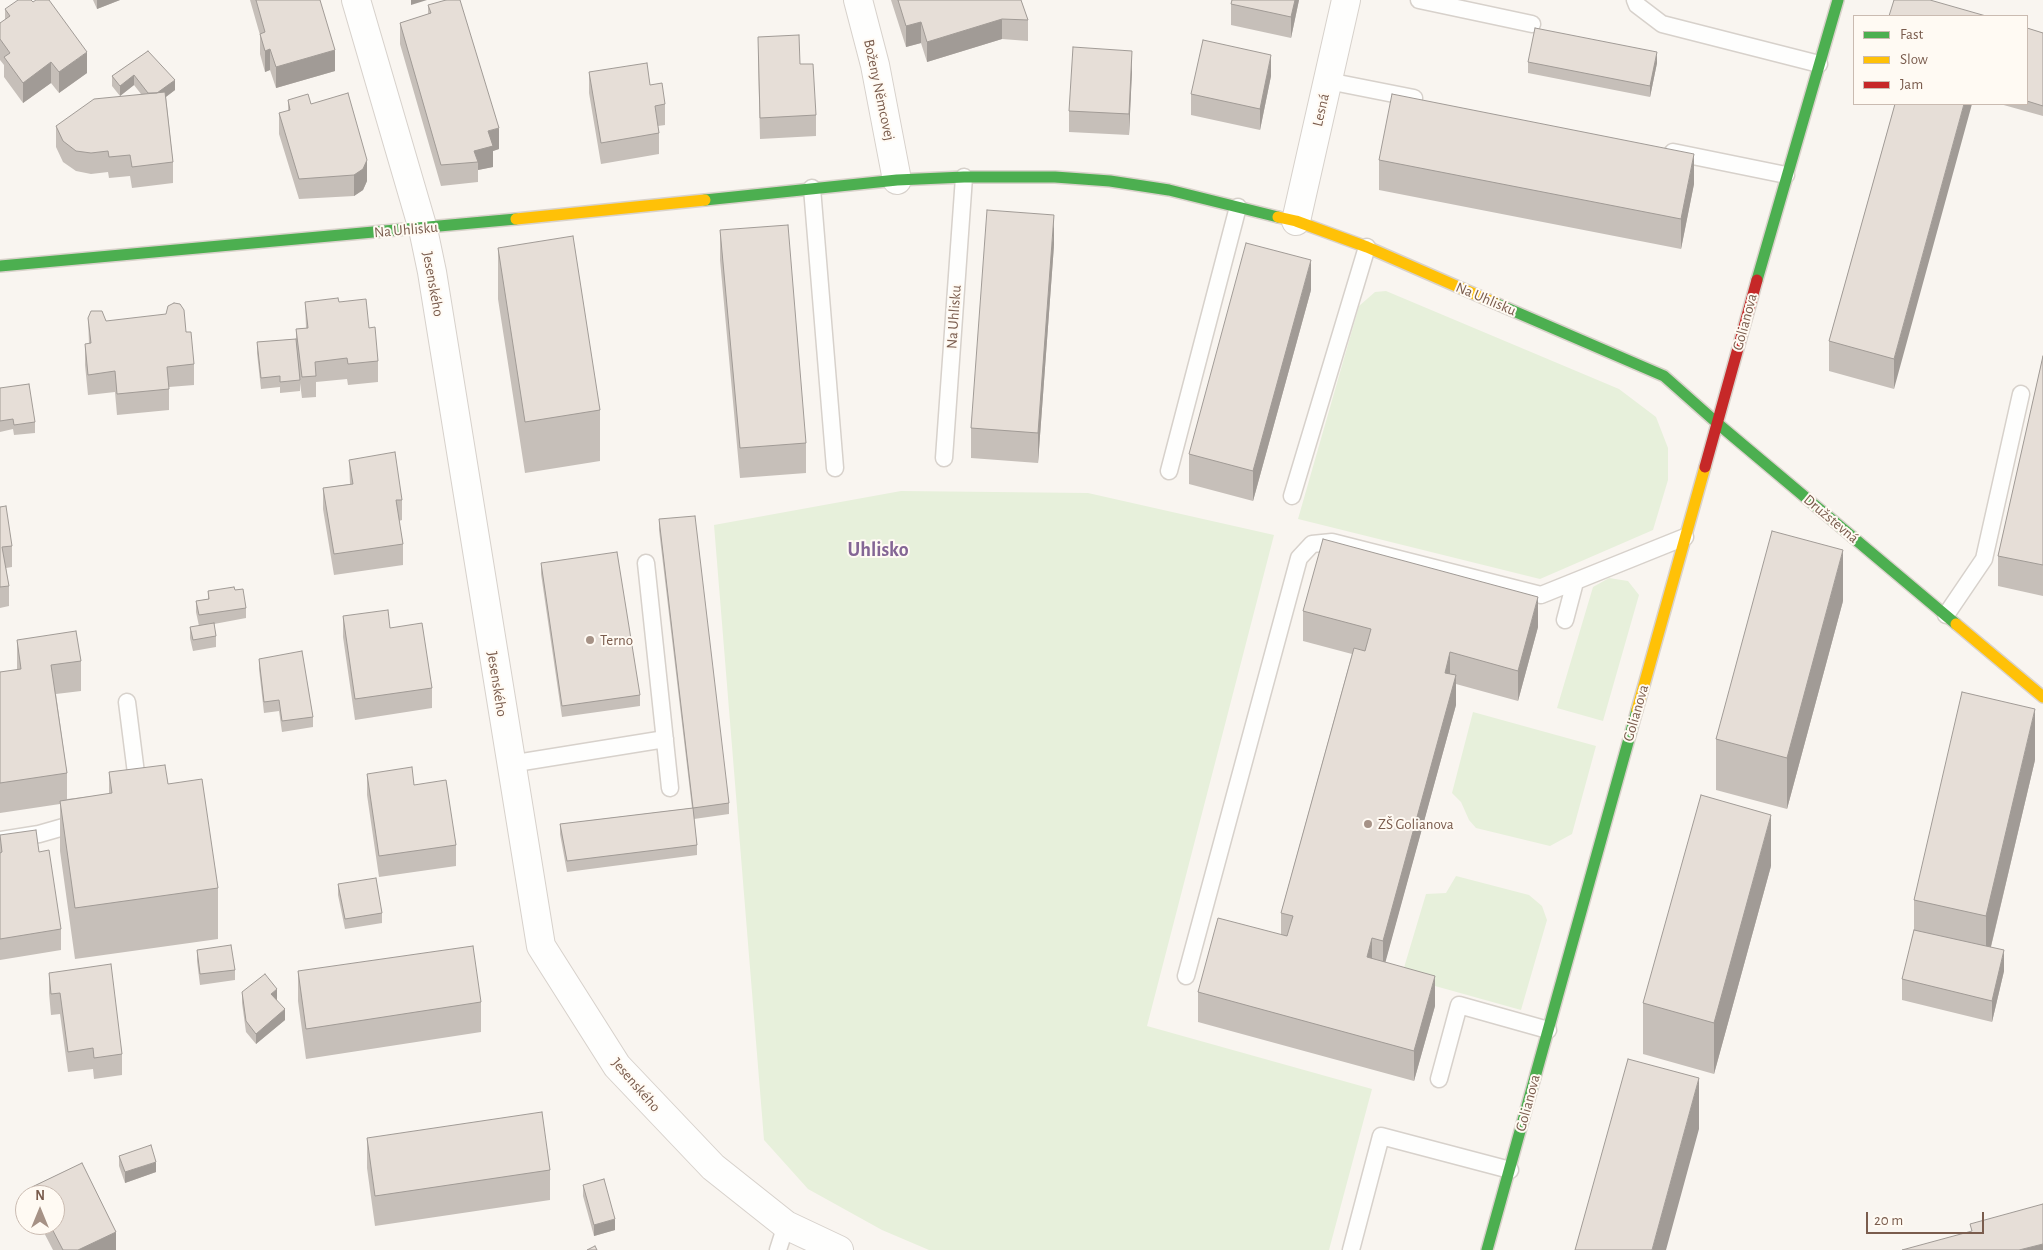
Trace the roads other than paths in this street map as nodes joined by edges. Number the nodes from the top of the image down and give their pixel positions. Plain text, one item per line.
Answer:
1 (356, 0) edge
2 (858, 0) edge
3 (1346, 0) edge
4 (1419, 0) edge
5 (1635, 0) edge
6 (1838, 0) edge
7 (1532, 24) dead end
8 (1819, 64) junction
9 (1328, 80) junction
10 (1430, 102) edge
11 (1653, 148) edge
12 (1786, 175) junction
13 (964, 177) junction
14 (897, 180) junction
15 (812, 188) junction
16 (1238, 207) junction
17 (1296, 221) junction
18 (423, 229) junction
19 (1367, 247) junction
20 (1, 265) edge
21 (2021, 394) dead end
22 (1717, 423) junction
23 (944, 458) dead end
24 (835, 468) dead end
25 (1168, 471) dead end
26 (1292, 496) dead end
27 (1685, 537) junction
28 (646, 563) dead end
29 (1575, 582) junction
30 (1946, 615) junction
31 (1565, 620) dead end
32 (2043, 697) edge
33 (126, 702) dead end
34 (665, 739) junction
35 (510, 764) junction
36 (670, 788) dead end
37 (140, 804) edge
38 (94, 818) edge
39 (0, 840) edge
40 (1186, 976) dead end
41 (1548, 1030) junction
42 (1439, 1079) dead end
43 (1510, 1170) junction
44 (782, 1237) edge
45 (839, 1250) edge
46 (1351, 1250) edge
47 (1488, 1250) edge

1 - 18 street, Jesenského
2 - 14 street, Boženy Němcovej
3 - 9 street, Lesná
4 - 7 lane
5 - 8 lane
6 - 8 street, Golianova
8 - 12 street, Golianova
9 - 10 lane
9 - 17 street, Lesná
11 - 12 lane
12 - 22 street, Golianova
13 - 14 street, Na Uhlisku
13 - 16 street, Na Uhlisku
13 - 23 lane, Na Uhlisku
14 - 15 street, Na Uhlisku
15 - 18 street, Na Uhlisku
15 - 24 lane
16 - 17 street, Na Uhlisku
16 - 25 lane
17 - 19 street, Na Uhlisku
18 - 20 street, Na Uhlisku
18 - 35 street, Jesenského
19 - 22 street, Na Uhlisku
19 - 26 lane
21 - 30 lane
22 - 27 street, Golianova
22 - 30 street, Družstevná
27 - 29 lane
27 - 41 street, Golianova
28 - 34 lane
29 - 31 lane
29 - 40 lane
30 - 32 street, Družstevná
33 - 37 lane
34 - 35 lane
34 - 36 lane
35 - 44 street, Jesenského
38 - 39 lane
41 - 42 lane
41 - 43 street, Golianova
43 - 46 lane
43 - 47 street, Golianova
44 - 45 street, Jesenského

